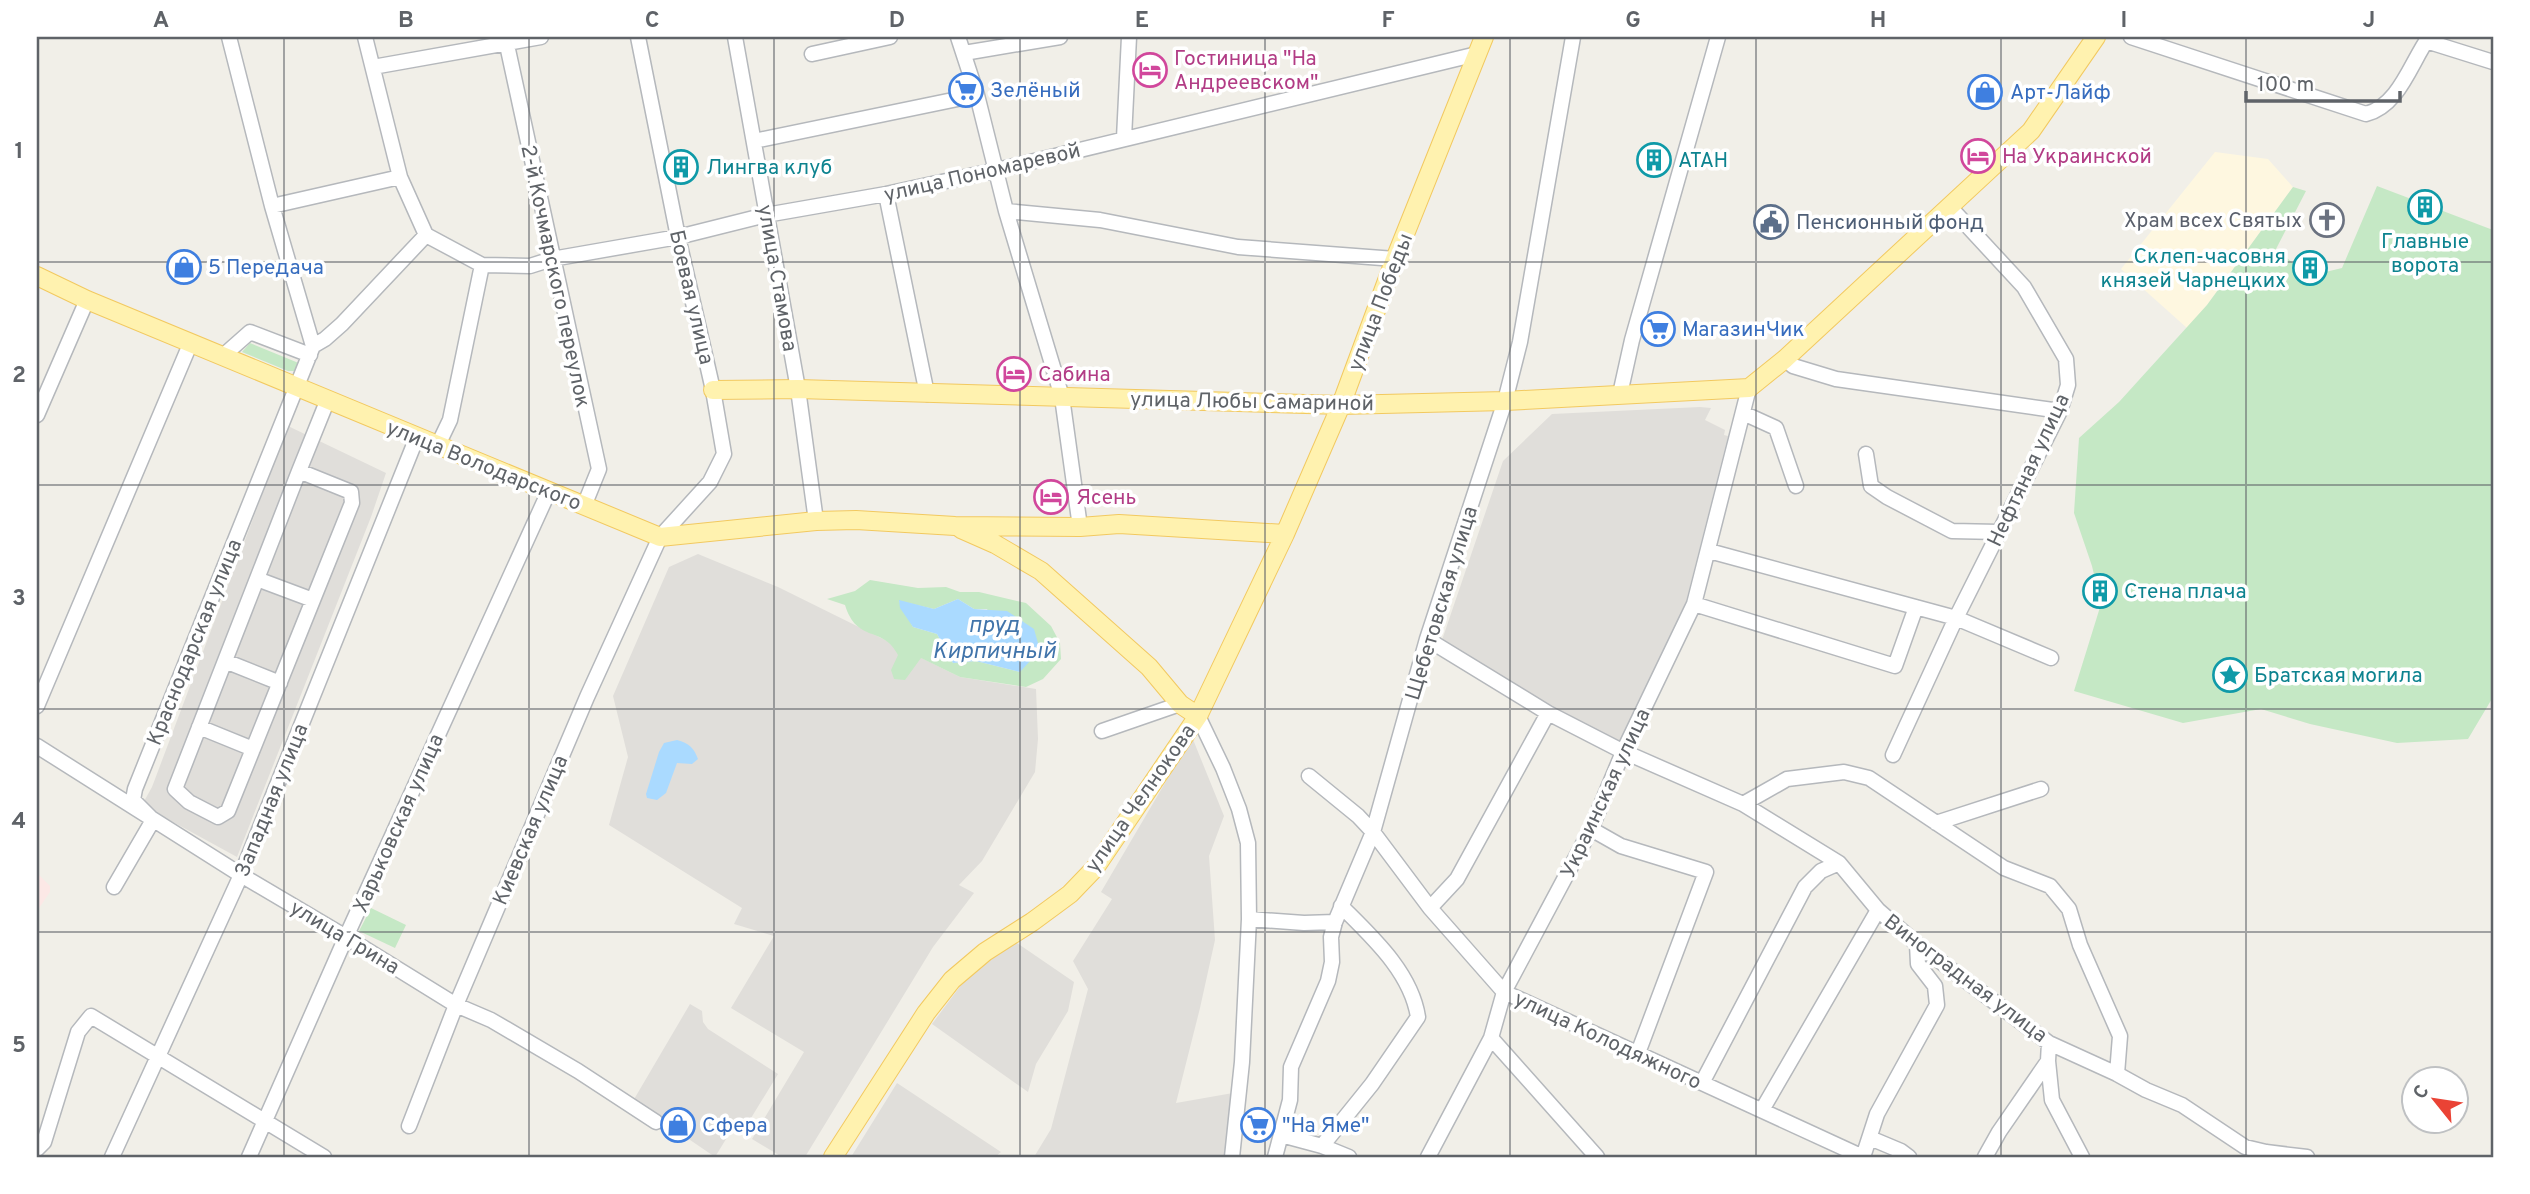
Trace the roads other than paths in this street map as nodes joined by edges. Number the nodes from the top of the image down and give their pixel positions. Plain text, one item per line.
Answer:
1 (229, 37) edge
2 (365, 37) edge
3 (541, 37) edge
4 (638, 37) edge
5 (735, 37) edge
6 (890, 37) edge
7 (958, 37) edge
8 (1060, 37) edge
9 (1129, 37) edge
10 (1484, 37) edge
11 (1573, 37) edge
12 (1718, 37) edge
13 (2096, 37) edge
14 (2131, 37) edge
15 (2427, 39) edge
16 (506, 45) junction
17 (964, 53) junction
18 (812, 54) dead end
19 (1477, 54) junction
20 (2493, 62) edge
21 (373, 68) junction
22 (977, 94) junction
23 (1124, 138) junction
24 (754, 141) junction
25 (997, 170) junction
26 (400, 177) junction
27 (886, 194) junction
28 (272, 206) junction
29 (1949, 206) junction
30 (1006, 211) junction
31 (766, 215) junction
32 (426, 235) junction
33 (678, 237) junction
34 (552, 259) junction
35 (1395, 259) junction
36 (482, 265) junction
37 (37, 276) edge
38 (87, 300) junction
39 (191, 342) junction
40 (311, 351) junction
41 (224, 355) junction
42 (1785, 359) junction
43 (298, 387) junction
44 (1749, 388) junction
45 (798, 389) junction
46 (713, 390) junction
47 (928, 394) junction
48 (1620, 394) junction
49 (1062, 397) junction
50 (328, 400) junction
51 (1505, 401) junction
52 (1341, 405) junction
53 (2060, 411) junction
54 (1743, 414) junction
55 (37, 415) edge
56 (417, 437) junction
57 (438, 445) junction
58 (1866, 454) dead end
59 (299, 471) junction
60 (1796, 486) dead end
61 (549, 491) junction
62 (584, 506) junction
63 (816, 521) junction
64 (955, 526) junction
65 (1080, 527) junction
66 (1999, 532) junction
67 (1285, 534) junction
68 (660, 537) junction
69 (1709, 551) junction
70 (257, 579) junction
71 (313, 600) junction
72 (1694, 604) junction
73 (1916, 607) junction
74 (1956, 618) junction
75 (1427, 639) junction
76 (2051, 658) dead end
77 (225, 661) junction
78 (280, 683) junction
79 (1180, 704) junction
80 (37, 706) edge
81 (1548, 713) junction
82 (1198, 716) junction
83 (199, 727) junction
84 (1102, 731) dead end
85 (37, 746) edge
86 (253, 749) junction
87 (1623, 752) junction
88 (1893, 755) dead end
89 (1308, 776) dead end
90 (2041, 789) dead end
91 (1743, 804) junction
92 (153, 820) junction
93 (1936, 823) junction
94 (1591, 829) junction
95 (1373, 832) junction
96 (1839, 863) junction
97 (241, 875) junction
98 (114, 887) dead end
99 (1341, 906) junction
100 (1430, 908) junction
101 (1878, 910) junction
102 (1249, 919) junction
103 (1335, 922) junction
104 (346, 937) junction
105 (1917, 944) junction
106 (1504, 992) junction
107 (456, 1005) junction
108 (1491, 1038) junction
109 (2049, 1043) junction
110 (1638, 1052) junction
111 (157, 1056) junction
112 (2048, 1061) junction
113 (2117, 1074) junction
114 (1702, 1083) junction
115 (1762, 1110) junction
116 (265, 1121) junction
117 (656, 1122) dead end
118 (410, 1126) dead end
119 (1281, 1135) junction
120 (1870, 1138) junction
121 (1322, 1146) junction
122 (37, 1152) edge
123 (44, 1157) edge
124 (112, 1157) edge
125 (249, 1157) edge
126 (324, 1157) edge
127 (833, 1157) edge
128 (1232, 1157) edge
129 (1275, 1157) edge
130 (1349, 1157) edge
131 (1427, 1157) edge
132 (1597, 1157) edge
133 (1863, 1157) edge
134 (1909, 1157) edge
135 (1985, 1157) edge
136 (2082, 1157) edge
137 (2307, 1157) edge

1 - 28 street
2 - 21 street
3 - 16 street
4 - 33 street, Боевая улица
5 - 24 street, улица Стамова
6 - 18 street
7 - 17 street
8 - 17 street
9 - 23 street
10 - 19 main road, улица Победы
11 - 51 street, Щебетовская улица
12 - 48 street
13 - 29 main road
14 - 15 street
15 - 20 street
16 - 21 street
16 - 34 street, 2-й Кочмарского переулок
17 - 22 street
19 - 23 street, улица Пономаревой
19 - 35 main road, улица Победы
21 - 26 street
22 - 24 street
22 - 25 street
23 - 25 street, улица Пономаревой
24 - 31 street, улица Стамова
25 - 27 street, улица Пономаревой
25 - 30 street
26 - 28 street
26 - 32 street
27 - 31 street, улица Пономаревой
27 - 47 street
28 - 40 street
29 - 42 main road
29 - 53 street, Нефтяная улица
30 - 35 street
30 - 49 street
31 - 33 street, улица Пономаревой
31 - 45 street, улица Стамова
32 - 36 street
32 - 40 street
33 - 34 street, улица Пономаревой
33 - 46 street, Боевая улица
34 - 36 street, улица Пономаревой
34 - 62 street, 2-й Кочмарского переулок
35 - 52 main road, улица Победы
36 - 57 street
37 - 38 main road, улица Володарского
38 - 39 main road, улица Володарского
38 - 55 street
39 - 41 main road, улица Володарского
39 - 80 street
40 - 41 street
40 - 43 street
41 - 43 main road, улица Володарского
42 - 44 main road
42 - 53 street
43 - 50 main road, улица Володарского
43 - 92 street, Краснодарская улица
44 - 48 main road, улица Любы Самариной
44 - 54 street, Украинская улица
45 - 46 main road, улица Любы Самариной
45 - 47 main road, улица Любы Самариной
45 - 63 street, улица Стамова
46 - 68 street, Боевая улица
47 - 49 main road, улица Любы Самариной
48 - 51 main road, улица Любы Самариной
49 - 52 main road, улица Любы Самариной
49 - 65 street
50 - 56 main road, улица Володарского
50 - 59 street
51 - 52 main road, улица Любы Самариной
51 - 75 street, Щебетовская улица
52 - 67 main road, улица Победы
53 - 66 street, Нефтяная улица
54 - 60 street
54 - 69 street, Украинская улица
56 - 57 main road, улица Володарского
56 - 97 street, Западная улица
57 - 61 main road, улица Володарского
58 - 66 street
59 - 70 street
59 - 71 street
61 - 62 main road, улица Володарского
61 - 104 street, Харьковская улица
62 - 68 main road, улица Володарского
63 - 64 main road, улица Володарского
63 - 68 main road, улица Володарского
64 - 65 main road, улица Володарского
64 - 79 main road, улица Володарского
65 - 67 main road, улица Володарского
66 - 74 street, Нефтяная улица
67 - 82 main road, улица Победы
68 - 107 street, Киевская улица
69 - 72 street, Украинская улица
69 - 73 street
70 - 71 street
70 - 77 street
71 - 78 street
72 - 73 street
72 - 87 street, Украинская улица
73 - 74 street
74 - 76 street
74 - 88 street, Нефтяная улица
75 - 81 street, Виноградная улица
75 - 95 street, Щебетовская улица
77 - 78 street
77 - 83 street
78 - 86 street
79 - 82 main road, улица Володарского
79 - 84 street
81 - 87 street, Виноградная улица
81 - 100 street
82 - 102 street
82 - 127 main road, улица Челнокова
83 - 86 street
83 - 86 street
85 - 92 street, улица Грина
87 - 91 street, Виноградная улица
87 - 94 street, Украинская улица
89 - 95 street, улица Колодяжного
90 - 93 street
91 - 93 street
91 - 96 street, Виноградная улица
92 - 97 street, улица Грина
92 - 98 street
93 - 113 street
94 - 106 street, Украинская улица
94 - 110 street
95 - 99 street, Щебетовская улица
95 - 100 street, улица Колодяжного
96 - 101 street, Виноградная улица
96 - 114 street
97 - 104 street, улица Грина
97 - 111 street, Западная улица
99 - 103 street, Щебетовская улица
99 - 121 street
100 - 106 street, улица Колодяжного
101 - 105 street, Виноградная улица
101 - 115 street
102 - 103 street
102 - 128 street
103 - 119 street, Щебетовская улица
104 - 107 street, улица Грина
104 - 116 street, Харьковская улица
105 - 109 street, Виноградная улица
105 - 120 street
106 - 108 street, Украинская улица
106 - 110 street, улица Колодяжного
107 - 117 street, улица Грина
107 - 118 street, Киевская улица
108 - 131 street, Украинская улица
108 - 132 street
109 - 112 street
109 - 113 street, Виноградная улица
110 - 114 street, улица Колодяжного
111 - 116 street
111 - 122 street
111 - 124 street, Западная улица
112 - 135 street
112 - 136 street
113 - 137 street, Виноградная улица
114 - 115 street, улица Колодяжного
115 - 133 street, улица Колодяжного
116 - 125 street, Харьковская улица
116 - 126 street
119 - 121 street
119 - 129 street, Щебетовская улица
120 - 133 street
120 - 134 street
121 - 130 street
122 - 123 street

